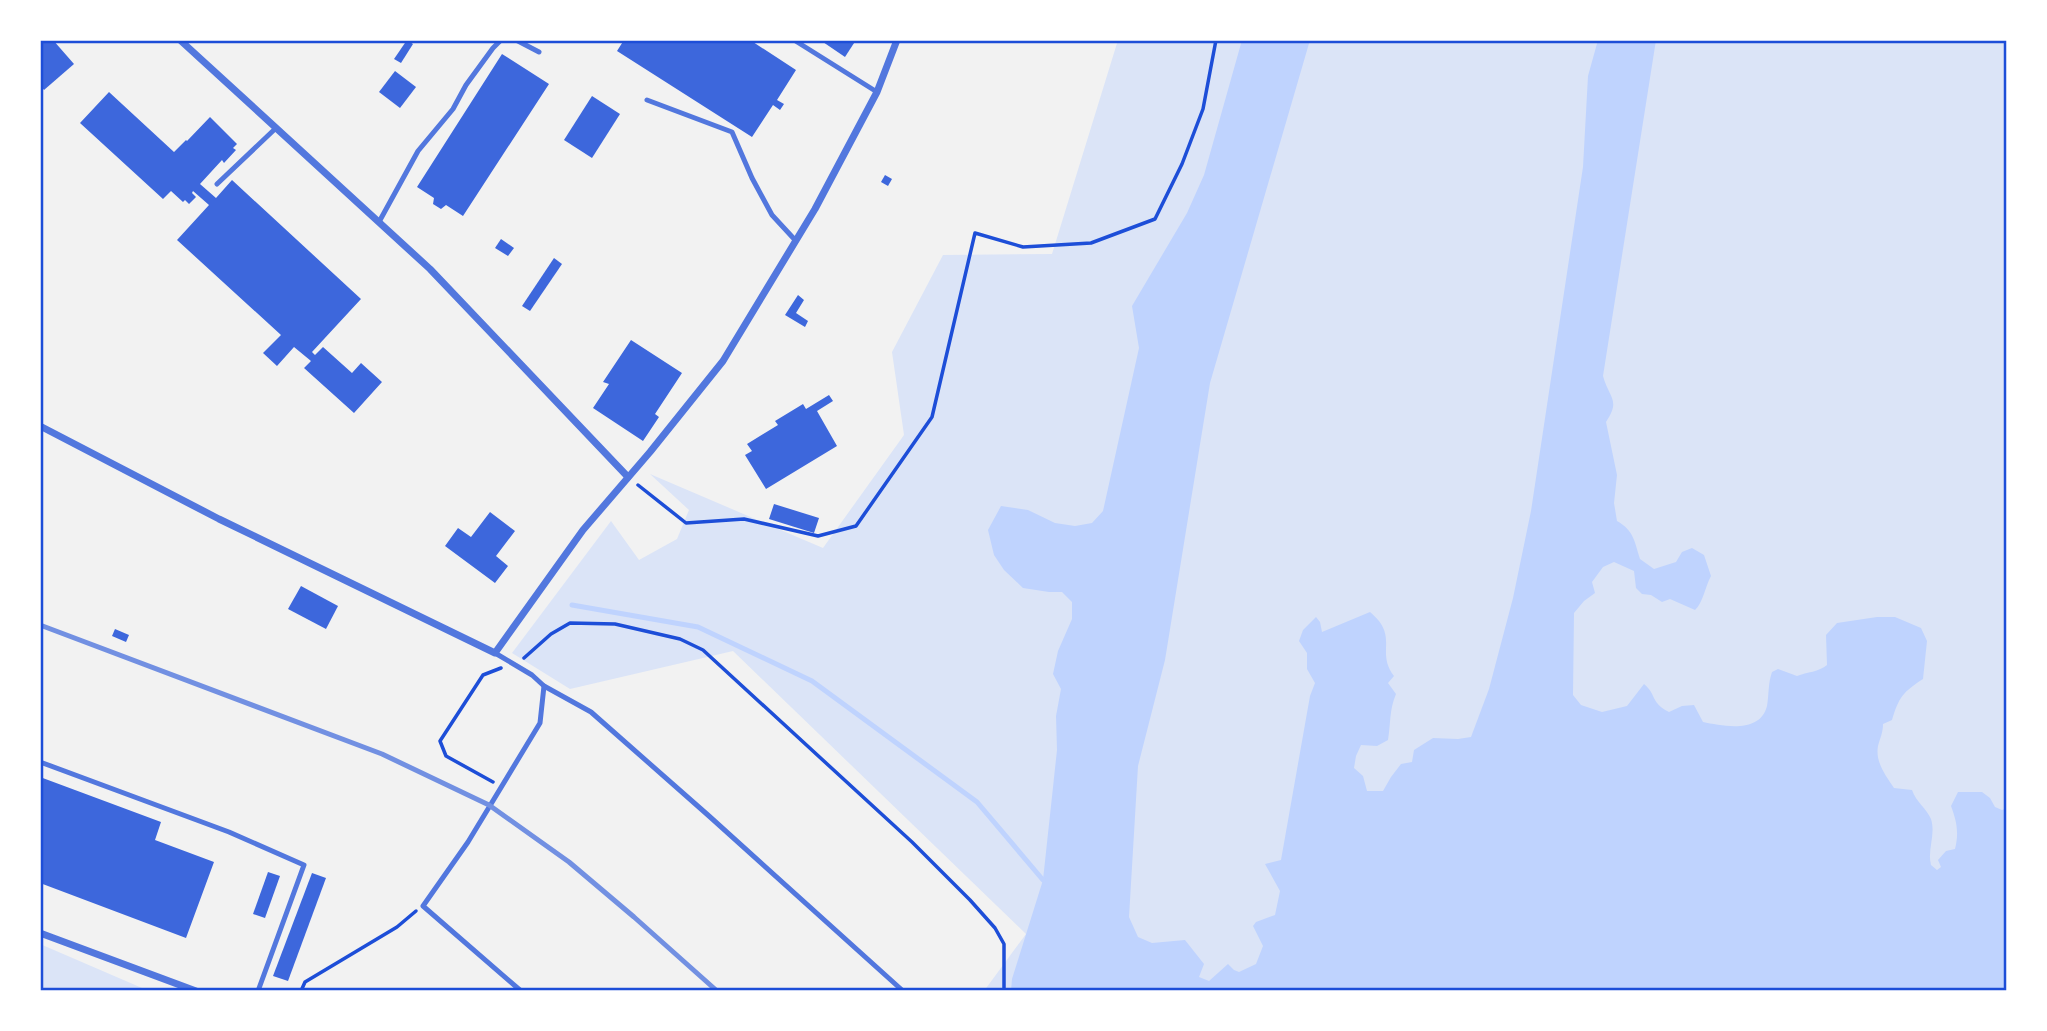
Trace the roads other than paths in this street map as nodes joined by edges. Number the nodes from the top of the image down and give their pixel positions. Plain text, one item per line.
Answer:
1 (180, 40) edge
2 (501, 40) edge
3 (516, 40) edge
4 (794, 40) edge
5 (897, 40) edge
6 (539, 51) dead end
7 (877, 92) junction
8 (647, 100) dead end
9 (276, 128) junction
10 (217, 184) dead end
11 (379, 222) junction
12 (796, 241) junction
13 (40, 426) edge
14 (628, 477) junction
15 (495, 653) junction
16 (544, 686) junction
17 (40, 762) edge
18 (40, 933) edge
19 (196, 991) edge
20 (258, 991) edge
21 (521, 991) edge
22 (903, 991) edge

1 - 9 street
2 - 11 lane
3 - 6 lane
4 - 7 lane
5 - 7 street
7 - 12 street
8 - 12 lane
9 - 10 lane
9 - 11 street
11 - 14 street
12 - 14 street
13 - 15 street
14 - 15 street
15 - 16 lane
16 - 21 lane
16 - 22 lane
17 - 20 lane
18 - 19 street

